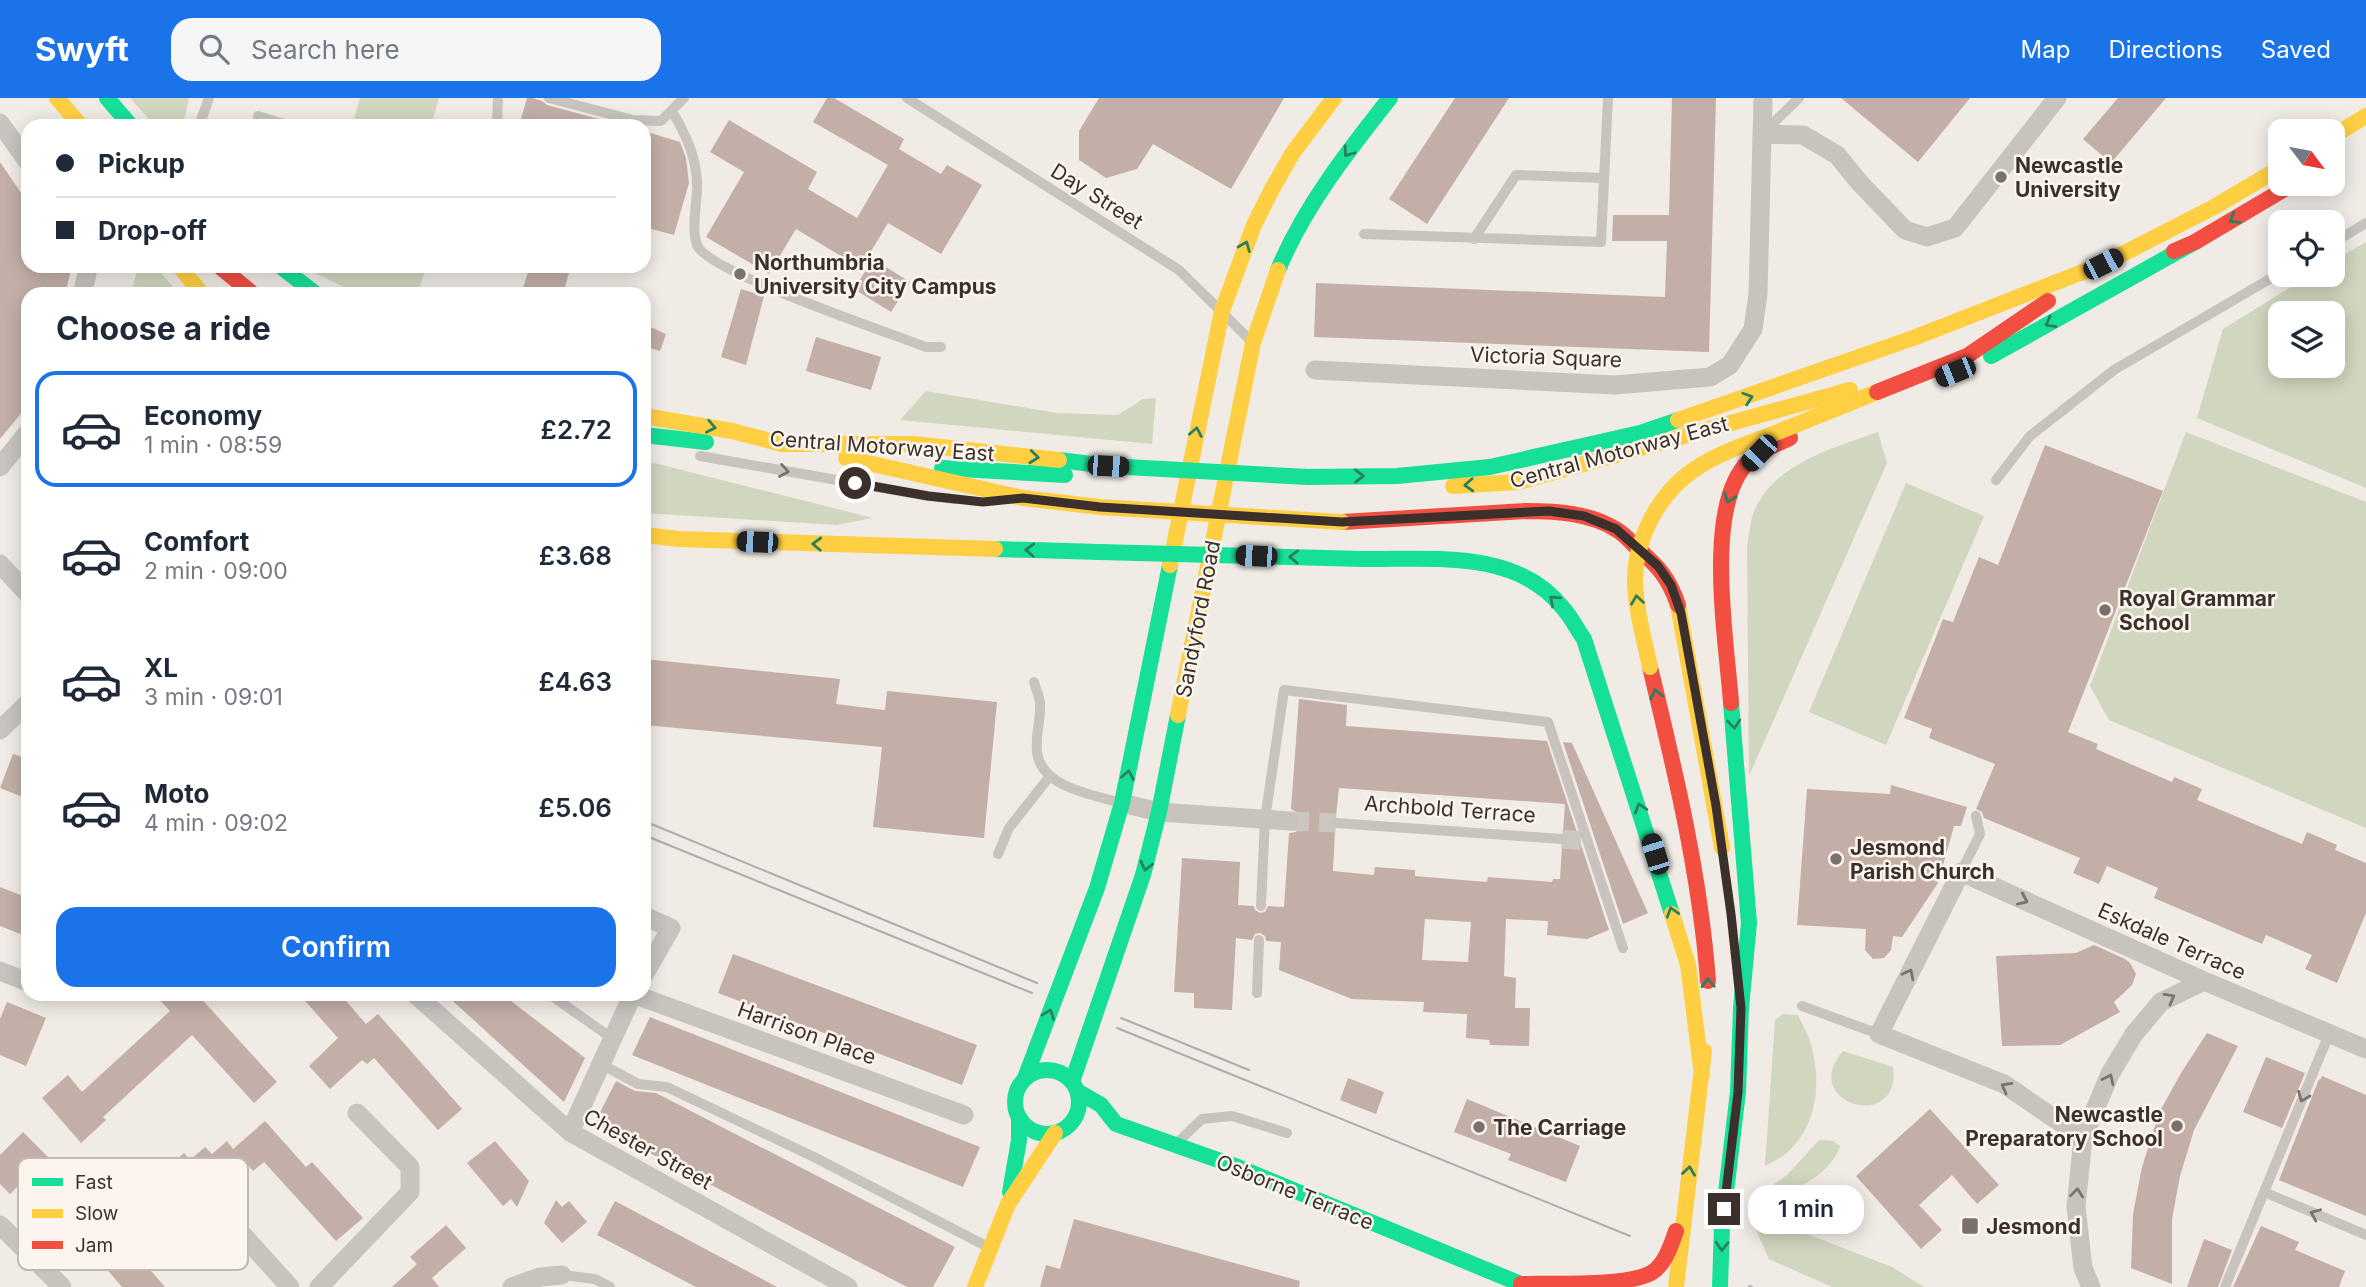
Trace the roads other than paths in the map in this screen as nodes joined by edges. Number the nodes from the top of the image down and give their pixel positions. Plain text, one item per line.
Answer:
1 (57, 98) edge
2 (107, 98) edge
3 (209, 98) edge
4 (498, 98) edge
5 (549, 98) edge
6 (684, 98) edge
7 (907, 98) edge
8 (1334, 98) edge
9 (1390, 98) edge
10 (1608, 98) edge
11 (1763, 98) edge
12 (1799, 98) edge
13 (2057, 98) edge
14 (570, 101) edge
15 (672, 111) junction
16 (258, 116) dead end
17 (2366, 116) edge
18 (75, 119) edge
19 (125, 119) edge
20 (202, 119) edge
21 (268, 119) edge
22 (497, 119) edge
23 (630, 119) edge
24 (651, 121) edge
25 (0, 123) edge
26 (2345, 129) edge
27 (1762, 134) junction
28 (21, 152) edge
29 (2268, 175) edge
30 (1604, 178) junction
31 (2273, 196) edge
32 (2366, 223) edge
33 (1364, 234) dead end
34 (2345, 236) edge
35 (1474, 239) junction
36 (2195, 242) junction
37 (2103, 264) junction
38 (185, 273) edge
39 (228, 273) edge
40 (289, 273) edge
41 (2268, 280) edge
42 (196, 287) edge
43 (244, 287) edge
44 (307, 287) edge
45 (1222, 311) junction
46 (1253, 343) junction
47 (940, 347) dead end
48 (1315, 370) dead end
49 (651, 418) edge
50 (651, 436) edge
51 (21, 441) edge
52 (782, 443) junction
53 (694, 455) dead end
54 (0, 467) edge
55 (1996, 480) dead end
56 (1023, 498) junction
57 (969, 500) dead end
58 (983, 502) dead end
59 (651, 536) edge
60 (0, 564) edge
61 (21, 586) edge
62 (1034, 682) dead end
63 (21, 710) edge
64 (0, 730) edge
65 (1050, 776) junction
66 (1122, 803) junction
67 (1159, 811) junction
68 (1976, 816) dead end
69 (1265, 819) junction
70 (1290, 821) tunnel mouth
71 (1336, 824) tunnel mouth
72 (1562, 839) tunnel mouth
73 (998, 854) dead end
74 (1724, 860) dead end
75 (1961, 872) junction
76 (1261, 906) dead end
77 (651, 919) edge
78 (1733, 927) dead end
79 (1259, 940) dead end
80 (1622, 948) dead end
81 (651, 963) edge
82 (0, 971) edge
83 (21, 979) edge
84 (2204, 981) junction
85 (1257, 993) dead end
86 (423, 1001) edge
87 (559, 1001) edge
88 (630, 1001) edge
89 (651, 1001) edge
90 (1802, 1006) dead end
91 (1741, 1008) junction
92 (1879, 1034) junction
93 (2329, 1034) junction
94 (613, 1040) junction
95 (2366, 1049) edge
96 (601, 1065) junction
97 (1702, 1075) junction
98 (1025, 1078) junction
99 (1075, 1086) junction
100 (357, 1113) dead end
101 (964, 1115) dead end
102 (1019, 1117) junction
103 (1073, 1121) junction
104 (1116, 1124) junction
105 (570, 1132) junction
106 (1055, 1133) junction
107 (1287, 1133) dead end
108 (2083, 1138) junction
109 (1176, 1144) junction
110 (2264, 1192) junction
111 (1008, 1204) junction
112 (1684, 1208) junction
113 (0, 1225) edge
114 (2366, 1235) edge
115 (248, 1241) edge
116 (18, 1243) edge
117 (990, 1248) junction
118 (45, 1270) edge
119 (562, 1275) joint
120 (1525, 1285) edge
121 (62, 1287) edge
122 (290, 1287) edge
123 (319, 1287) edge
124 (512, 1287) edge
125 (610, 1287) edge
126 (849, 1287) edge
127 (975, 1287) edge
128 (1538, 1287) edge
129 (1676, 1287) edge
130 (1720, 1287) edge
131 (2091, 1287) edge
132 (2225, 1287) edge

1 - 18 main road
2 - 19 main road
3 - 20 lane
4 - 22 lane
5 - 14 lane
6 - 15 lane
7 - 45 lane, Day Street
45 -> 8 main road, Sandyford Road
9 -> 46 main road, Sandyford Road
10 - 30 lane
11 - 27 street
12 - 27 lane
13 - 27 street
14 - 23 lane
15 - 24 lane
15 - 47 lane
16 - 21 lane
17 - 26 main road
25 - 28 street
27 - 48 street, Victoria Square
29 - 37 main road, Central Motorway East, bridge
30 - 35 lane
30 - 35 lane
31 -> 36 main road, Central Motorway East
32 - 34 lane
33 - 35 lane
36 -> 50 main road, Central Motorway East
36 -> 91 main road
52 -> 37 main road, Central Motorway East, bridge
97 -> 37 main road, bridge
38 - 42 main road
39 - 43 main road
40 - 44 main road
41 - 55 lane
45 - 46 lane, Day Street
66 -> 45 main road, Sandyford Road
46 - 67 main road, Sandyford Road
49 -> 52 main road, Central Motorway East, bridge
51 - 54 street
52 - 56 main road, bridge
53 -> 57 lane
56 - 58 lane
56 - 74 main road, bridge
97 -> 59 main road, bridge
60 - 61 street
62 - 65 lane
63 - 64 street
65 - 66 lane
65 - 73 lane
66 - 67 street
98 -> 66 main road, Sandyford Road
67 - 69 street
67 -> 99 main road, Sandyford Road
68 - 75 lane
69 - 70 street
69 - 76 lane
69 - 80 lane
71 - 72 lane, Archbold Terrace
75 -> 84 street, Eskdale Terrace
92 -> 75 street
77 - 81 street
78 - 91 main road
79 - 85 lane
82 - 83 street
84 - 93 street, Eskdale Terrace
108 -> 84 street
86 - 105 street, Chester Street
87 - 94 lane
88 - 94 street
89 - 101 street, Harrison Place
90 - 92 lane
91 -> 130 main road
108 -> 92 street
93 - 95 street, Eskdale Terrace
93 -> 110 lane
94 - 96 street
96 - 105 street
96 - 117 lane
112 -> 97 main road
98 - 99 main road
98 - 102 main road
99 - 103 main road
99 - 104 main road, Osborne Terrace
100 - 123 street
102 - 106 main road
102 - 111 main road
103 - 104 main road
103 - 106 main road
104 - 109 main road, Osborne Terrace
105 - 126 street, Chester Street
106 - 111 main road
107 - 109 lane
131 -> 108 street
109 - 120 main road, Osborne Terrace
114 -> 110 lane
110 - 132 lane
111 - 117 main road
112 - 120 main road
112 - 129 main road
113 - 116 street
115 - 122 street
117 - 127 main road
118 - 121 street
119 - 124 street
119 - 125 lane
120 - 128 main road, Osborne Terrace

